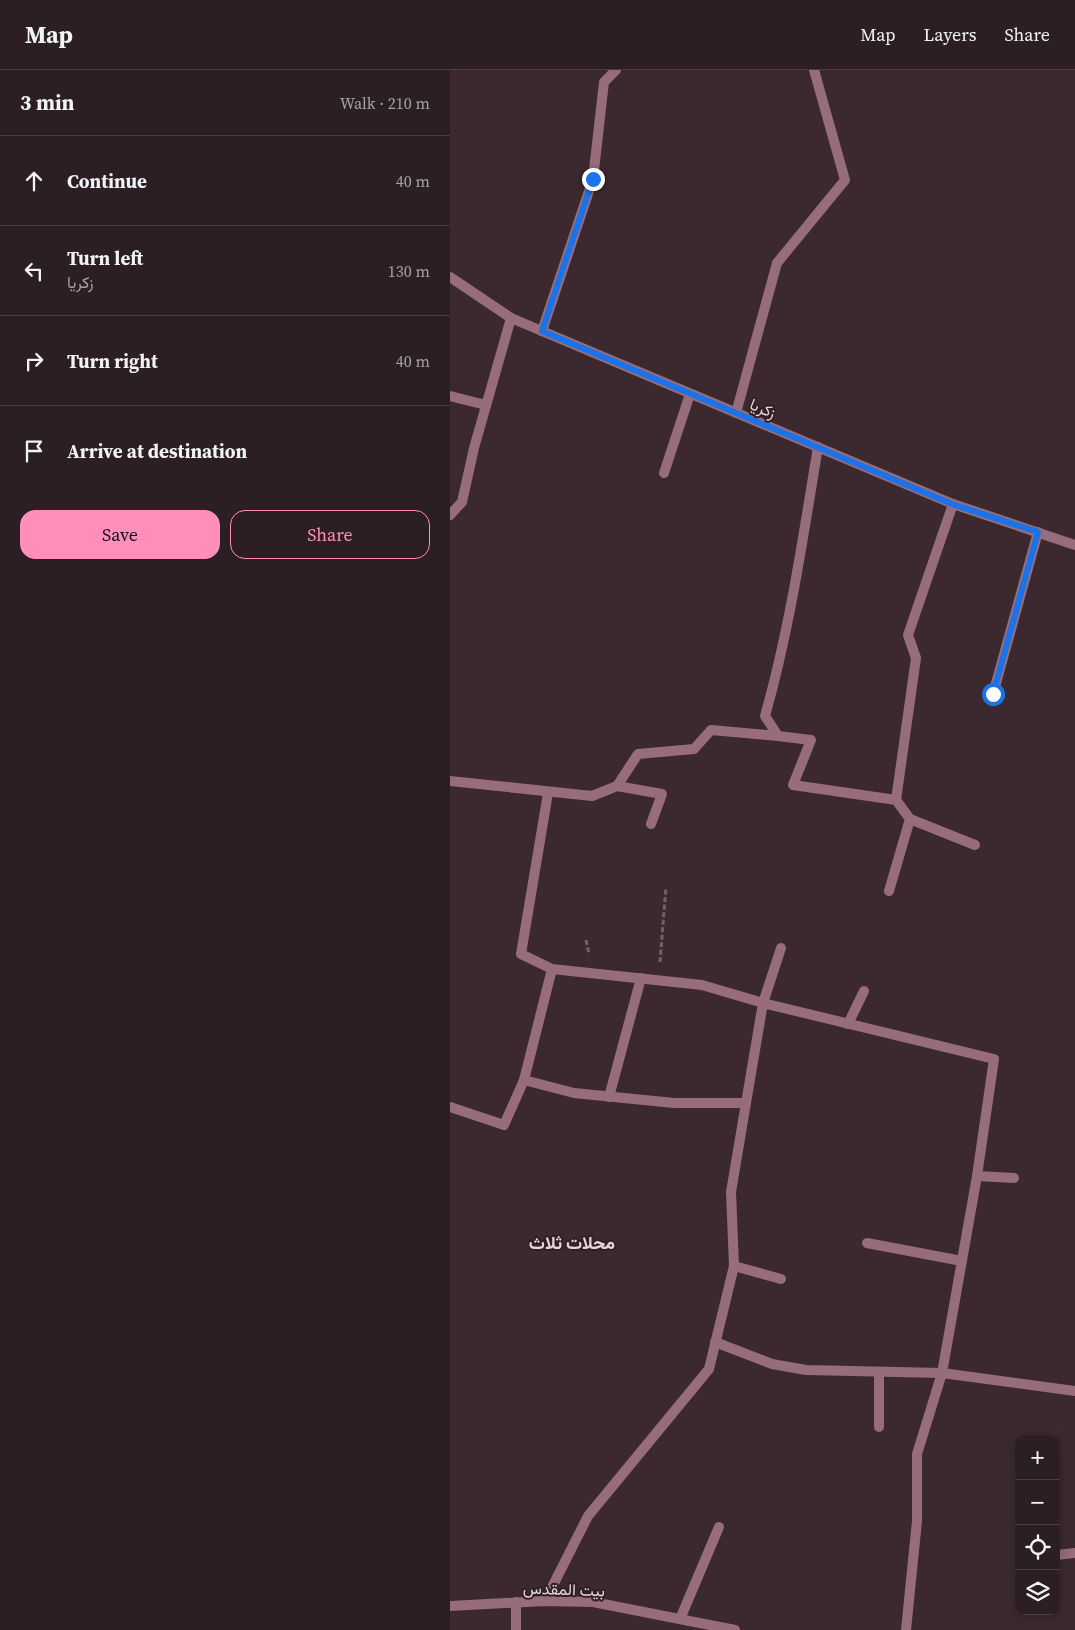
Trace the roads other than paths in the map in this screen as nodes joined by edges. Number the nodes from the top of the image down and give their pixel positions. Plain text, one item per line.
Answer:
1 (616, 70) edge
2 (814, 70) edge
3 (450, 277) edge
4 (511, 318) junction
5 (542, 331) junction
6 (690, 394) junction
7 (450, 396) edge
8 (486, 405) junction
9 (736, 413) junction
10 (818, 447) junction
11 (664, 473) dead end
12 (952, 504) junction
13 (450, 516) edge
14 (1038, 532) junction
15 (1075, 545) edge
16 (993, 694) dead end
17 (778, 736) junction
18 (450, 782) edge
19 (617, 786) junction
20 (548, 793) junction
21 (896, 800) junction
22 (910, 819) junction
23 (651, 824) dead end
24 (975, 845) dead end
25 (889, 891) dead end
26 (781, 948) dead end
27 (552, 969) junction
28 (641, 978) junction
29 (864, 991) dead end
30 (763, 1003) junction
31 (848, 1024) junction
32 (524, 1080) junction
33 (609, 1097) junction
34 (746, 1103) junction
35 (450, 1107) edge
36 (976, 1176) junction
37 (1014, 1178) dead end
38 (867, 1243) dead end
39 (962, 1261) junction
40 (734, 1266) junction
41 (781, 1279) dead end
42 (715, 1342) junction
43 (878, 1372) junction
44 (942, 1373) junction
45 (1075, 1391) edge
46 (878, 1427) dead end
47 (719, 1527) dead end
48 (1075, 1553) edge
49 (1060, 1555) edge
50 (545, 1601) junction
51 (516, 1602) junction
52 (450, 1606) edge
53 (680, 1619) junction
54 (703, 1627) edge
55 (516, 1630) edge
56 (734, 1630) edge
57 (906, 1630) edge

1 - 5 street
2 - 9 street
3 - 4 street, زکریا
4 - 5 street, زکریا
4 - 8 street
5 - 6 street, زکریا
6 - 9 street, زکریا
6 - 11 street
7 - 8 street
8 - 13 street
9 - 10 street, زکریا
10 - 12 street, زکریا
10 - 17 street
12 - 14 street, زکریا
12 - 21 street
14 - 15 street, زکریا
14 - 16 street
17 - 19 street
17 - 21 street
18 - 20 street
19 - 20 street
19 - 23 street
20 - 27 street
21 - 22 street
22 - 24 street
22 - 25 street
26 - 30 street
27 - 28 street
27 - 32 street
28 - 30 street
28 - 33 street
29 - 31 street
30 - 31 street
30 - 34 street
31 - 36 street
32 - 33 street
32 - 35 street
33 - 34 street
34 - 40 street
36 - 37 street
36 - 39 street
38 - 39 street
39 - 44 street
40 - 41 street
40 - 42 street
42 - 43 street
42 - 50 street
43 - 44 street
43 - 46 street
44 - 45 street
44 - 57 street
47 - 53 street
48 - 49 street
50 - 51 street, بیت المقدس
50 - 53 street, بیت المقدس
51 - 52 street, بیت المقدس
51 - 55 street
53 - 54 street, بیت المقدس
54 - 56 street, بیت المقدس

